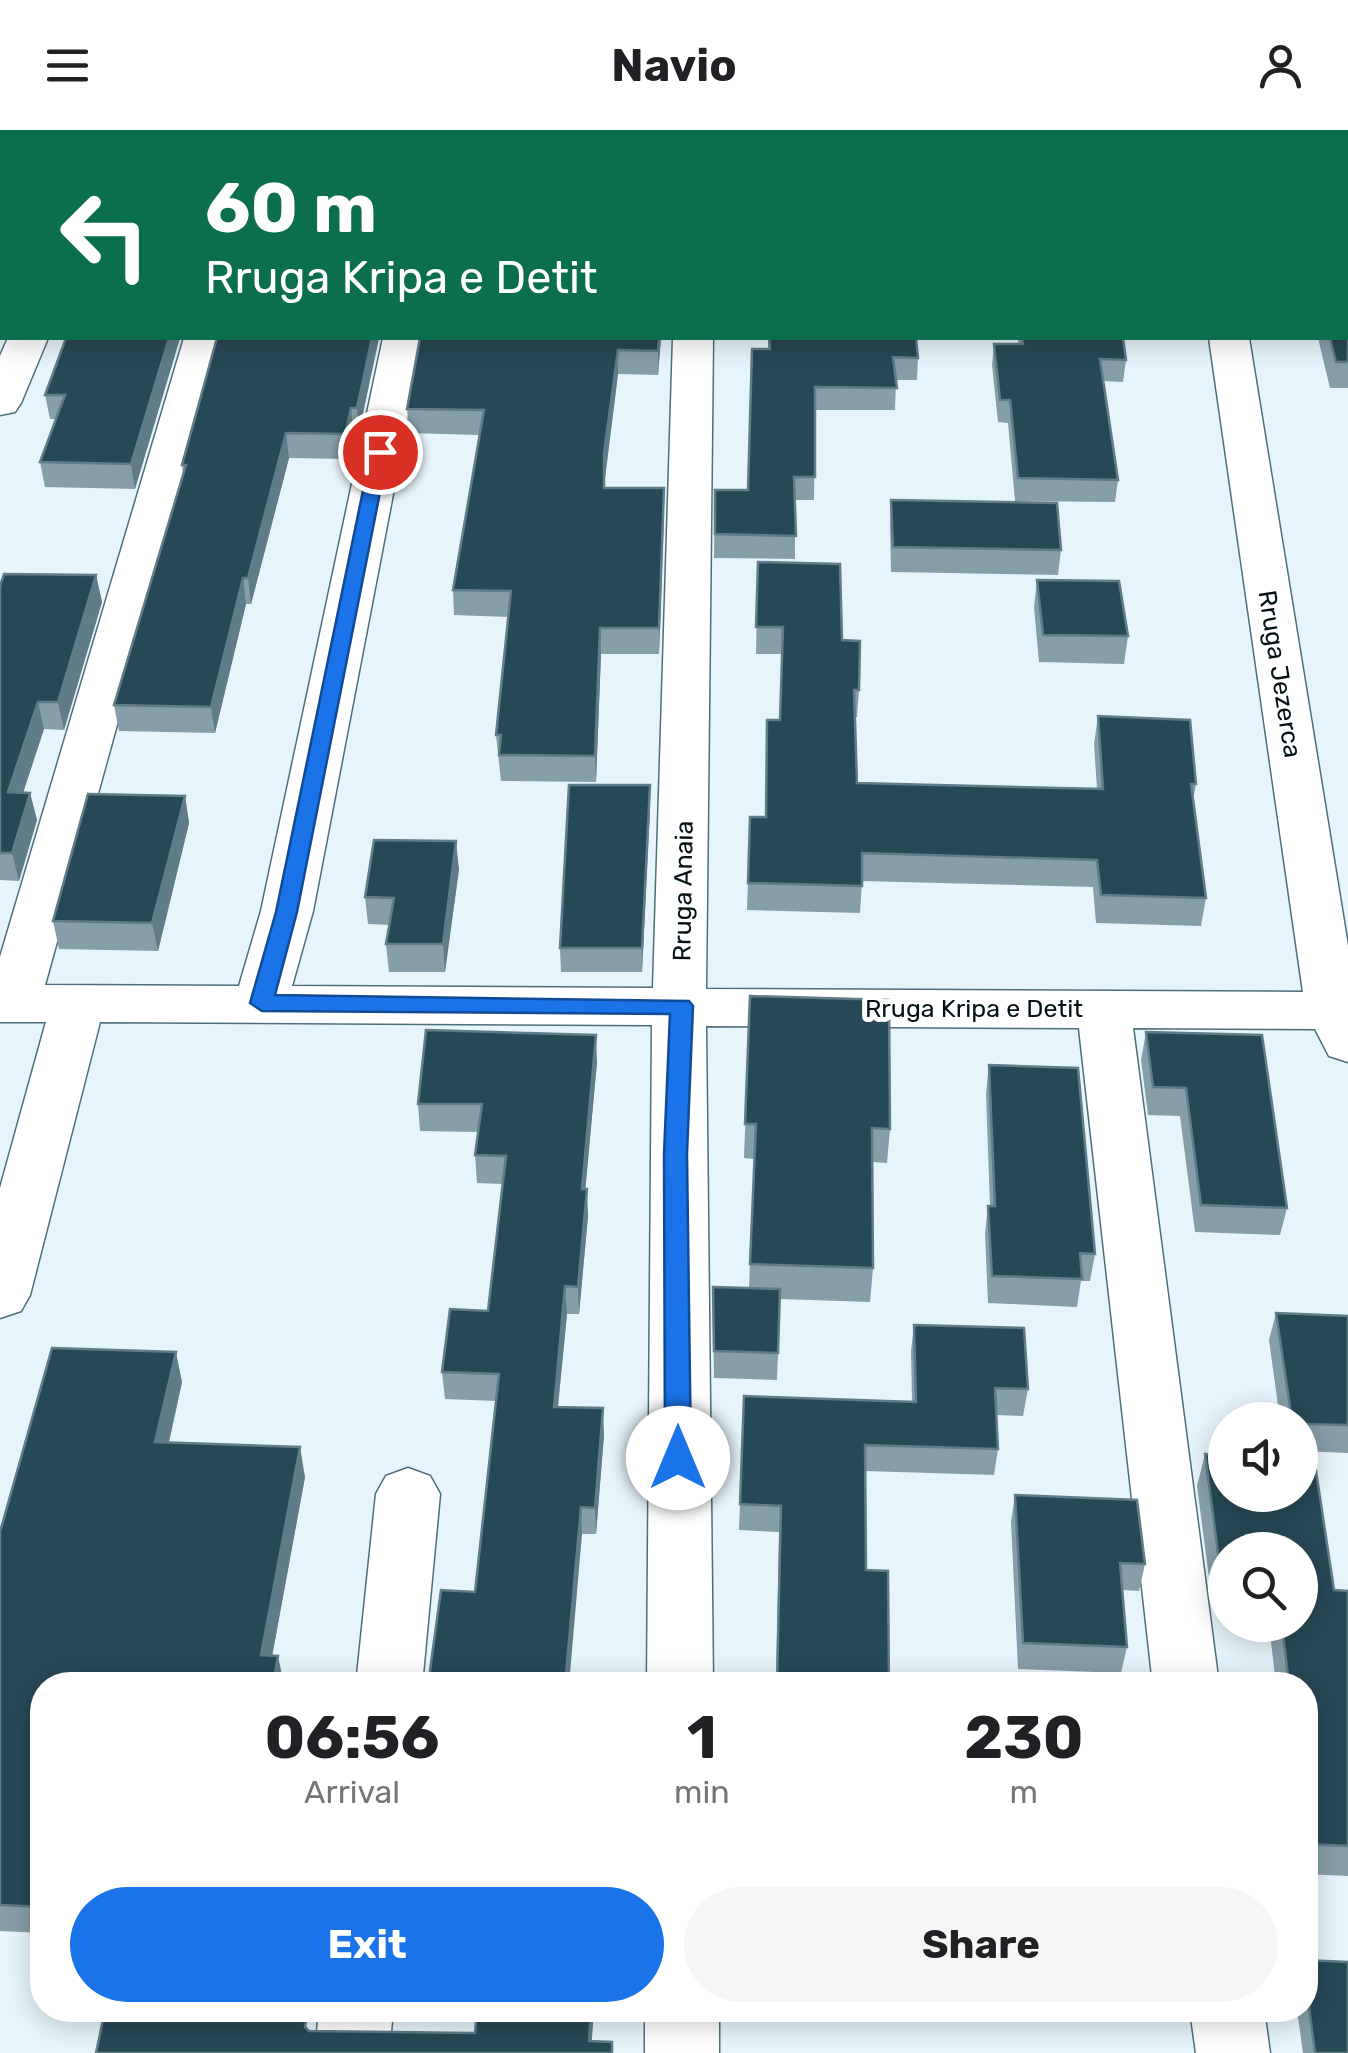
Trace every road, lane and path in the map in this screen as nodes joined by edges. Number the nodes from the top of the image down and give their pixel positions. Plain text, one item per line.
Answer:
1 (27, 340) edge
2 (203, 340) edge
3 (403, 340) edge
4 (694, 340) edge
5 (1229, 340) edge
6 (0, 403) edge
7 (7, 1003) edge
8 (78, 1003) junction
9 (262, 1003) junction
10 (682, 1006) junction
11 (1104, 1010) junction
12 (1343, 1022) edge
13 (0, 1296) edge
14 (408, 1494) dead end
15 (390, 1672) edge
16 (680, 1672) edge
17 (1184, 1672) edge
18 (355, 2022) edge
19 (682, 2022) edge
20 (1229, 2022) edge
21 (352, 2053) edge
22 (682, 2053) edge
23 (1233, 2053) edge

1 - 6 street
2 - 7 street
3 - 9 street
4 - 10 street, Rruga Anaia
5 - 12 street, Rruga Jezerca
7 - 8 street, Rruga Kripa e Detit
8 - 9 street, Rruga Kripa e Detit
8 - 13 street
9 - 10 street, Rruga Kripa e Detit
10 - 11 street, Rruga Kripa e Detit
10 - 16 street, Rruga Anaia
11 - 12 street, Rruga Kripa e Detit
11 - 17 street
14 - 15 street
18 - 21 street
19 - 22 street
20 - 23 street

